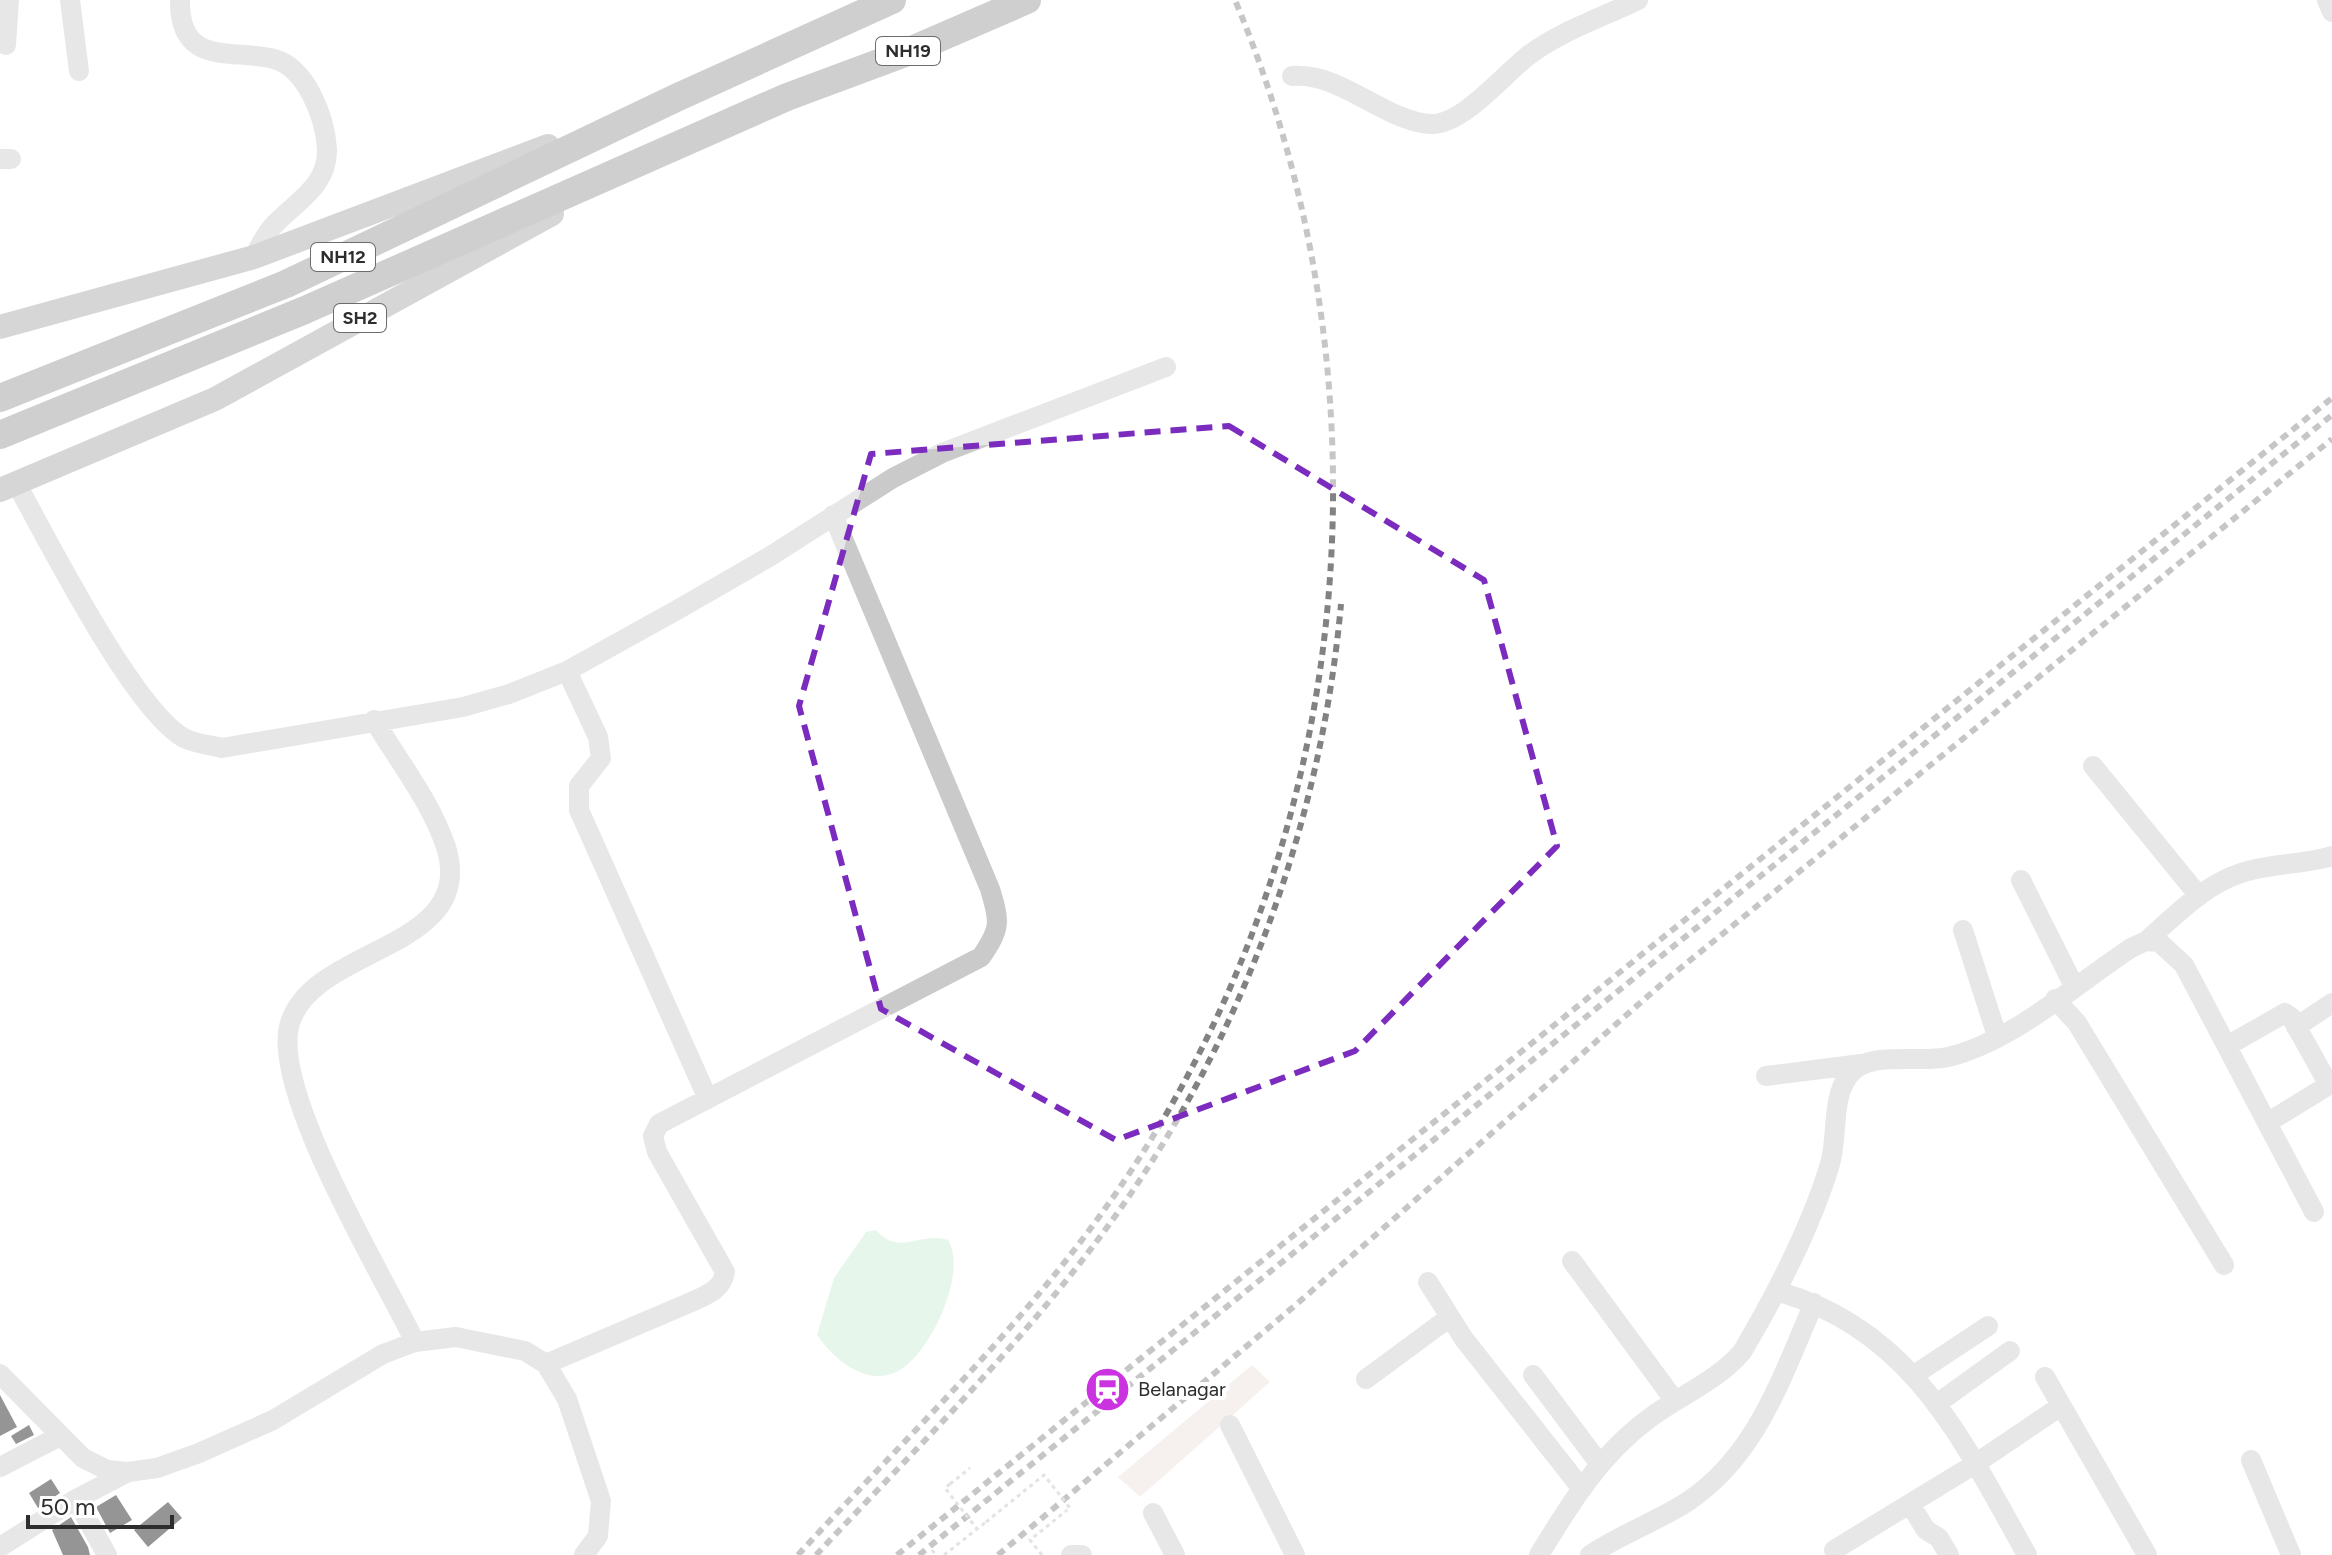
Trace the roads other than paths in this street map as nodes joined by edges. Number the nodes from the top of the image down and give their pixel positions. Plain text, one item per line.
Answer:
1 (9, 0) edge
2 (70, 0) edge
3 (180, 0) edge
4 (892, 0) edge
5 (978, 0) edge
6 (1027, 0) edge
7 (1638, 0) edge
8 (2327, 0) edge
9 (2332, 12) edge
10 (6, 45) dead end
11 (79, 71) dead end
12 (1292, 76) dead end
13 (678, 97) junction
14 (787, 97) junction
15 (697, 137) junction
16 (254, 257) junction
17 (0, 327) edge
18 (1166, 367) dead end
19 (0, 398) edge
20 (0, 435) edge
21 (8, 486) edge
22 (833, 515) junction
23 (567, 671) junction
24 (374, 720) junction
25 (2093, 766) dead end
26 (2332, 856) edge
27 (2021, 880) dead end
28 (2199, 896) junction
29 (1963, 930) dead end
30 (2160, 945) junction
31 (2074, 986) junction
32 (2332, 1003) edge
33 (2065, 1009) junction
34 (2296, 1027) junction
35 (1997, 1036) junction
36 (2227, 1046) junction
37 (1862, 1064) junction
38 (1766, 1076) dead end
39 (2331, 1084) edge
40 (708, 1099) junction
41 (2267, 1123) junction
42 (2314, 1212) dead end
43 (1572, 1261) dead end
44 (2224, 1265) dead end
45 (1428, 1282) dead end
46 (1793, 1296) junction
47 (1450, 1317) junction
48 (1988, 1326) dead end
49 (415, 1342) junction
50 (2010, 1351) dead end
51 (546, 1364) junction
52 (0, 1374) edge
53 (1533, 1375) dead end
54 (1914, 1375) junction
55 (2045, 1377) dead end
56 (1366, 1379) dead end
57 (8, 1396) edge
58 (1675, 1401) junction
59 (1938, 1403) junction
60 (2061, 1406) junction
61 (1230, 1425) dead end
62 (60, 1436) junction
63 (2251, 1460) dead end
64 (1599, 1463) junction
65 (1975, 1464) junction
66 (0, 1467) edge
67 (128, 1472) junction
68 (1582, 1489) junction
69 (76, 1499) junction
70 (1910, 1504) junction
71 (1153, 1513) dead end
72 (5, 1549) edge
73 (1834, 1550) dead end
74 (107, 1555) edge
75 (584, 1555) edge
76 (1071, 1555) edge
77 (1082, 1555) edge
78 (1175, 1555) edge
79 (1295, 1555) edge
80 (1539, 1555) edge
81 (1590, 1555) edge
82 (1949, 1555) edge
83 (2027, 1555) edge
84 (2147, 1555) edge
85 (2291, 1555) edge

1 - 10 street
2 - 11 street
3 - 16 street
4 - 13 highway, NH12
5 - 14 highway, NH12
6 - 14 highway, NH19
7 - 12 street
8 - 9 street
13 - 16 main road
13 - 19 highway, NH12
14 - 15 highway, NH12
15 - 20 highway, NH12
15 - 21 main road, SH2
16 - 17 main road
18 - 22 street
21 - 24 street
22 - 23 street
22 - 40 street
23 - 24 street
23 - 40 street
24 - 49 street
25 - 28 street
26 - 28 street
27 - 31 street
28 - 30 street
29 - 35 street
30 - 31 street
30 - 36 street
31 - 33 street
32 - 34 street
33 - 35 street
33 - 44 street
34 - 36 street
34 - 39 street
35 - 37 street
36 - 41 street
37 - 38 street
37 - 46 street
39 - 41 street
40 - 51 street
41 - 42 street
43 - 58 street
45 - 47 street
46 - 54 street
46 - 58 street
46 - 81 street
47 - 56 street
47 - 68 street
48 - 54 street
49 - 51 street
49 - 67 street
50 - 59 street
51 - 75 street
52 - 57 street
53 - 64 street
54 - 59 street
55 - 60 street
57 - 62 street
58 - 64 street
59 - 65 street
60 - 65 street
60 - 84 street
61 - 79 street
62 - 66 street
62 - 67 street
63 - 85 street
64 - 68 street
65 - 70 street
65 - 83 street
67 - 69 street
68 - 80 street
69 - 72 street
69 - 74 street
70 - 73 street
70 - 82 street
71 - 78 street
76 - 77 street

